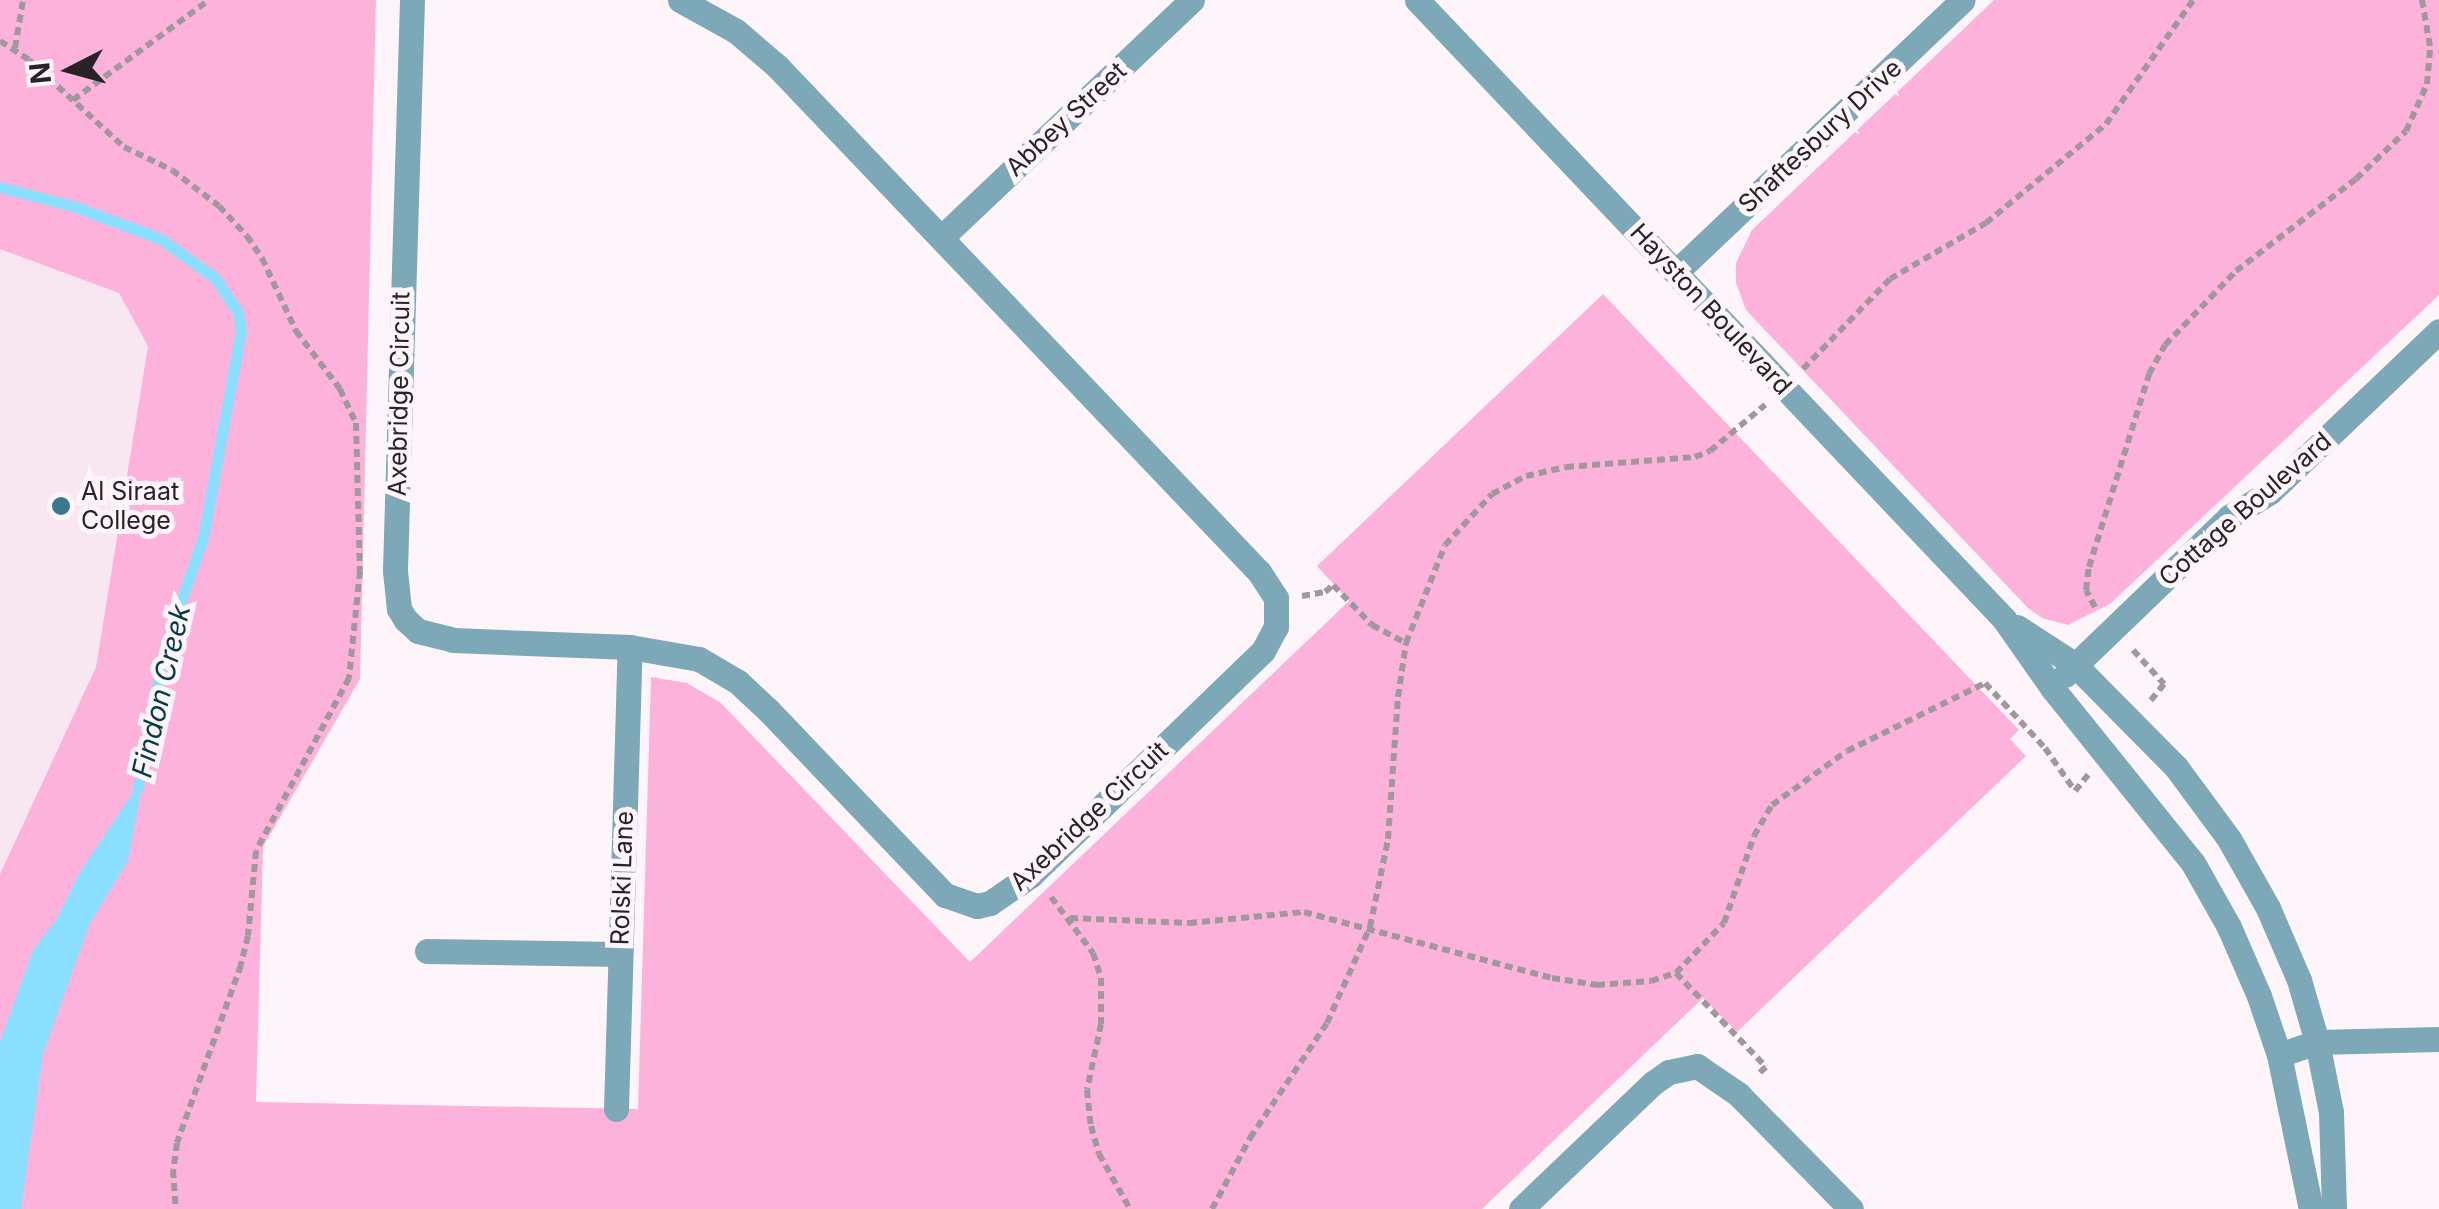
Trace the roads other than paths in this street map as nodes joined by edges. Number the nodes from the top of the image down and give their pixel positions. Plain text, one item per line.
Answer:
1 (412, 0) edge
2 (680, 0) edge
3 (1192, 0) edge
4 (1417, 0) edge
5 (1963, 0) edge
6 (941, 238) junction
7 (1676, 272) junction
8 (2439, 331) edge
9 (2004, 619) junction
10 (630, 647) junction
11 (2074, 664) junction
12 (2054, 689) junction
13 (427, 951) dead end
14 (619, 954) junction
15 (2439, 1039) edge
16 (2318, 1042) junction
17 (2279, 1054) junction
18 (616, 1109) dead end
19 (1521, 1209) edge
20 (1850, 1209) edge
21 (2311, 1209) edge
22 (2334, 1209) edge

1 - 10 street, Axebridge Circuit
2 - 6 street
3 - 6 street, Abbey Street
4 - 7 street, Hayston Boulevard
5 - 7 street, Shaftesbury Drive
6 - 10 street, Axebridge Circuit
7 - 9 street, Hayston Boulevard
8 - 11 street, Cottage Boulevard
9 - 11 street, Hayston Boulevard
9 - 12 street, Hayston Boulevard
10 - 14 street, Rolski Lane
11 - 12 street, Cottage Boulevard
11 - 16 street, Hayston Boulevard
12 - 17 street, Hayston Boulevard
13 - 14 street
14 - 18 street, Rolski Lane
15 - 16 street
16 - 17 street
16 - 22 street, Hayston Boulevard
17 - 21 street, Hayston Boulevard
19 - 20 street

